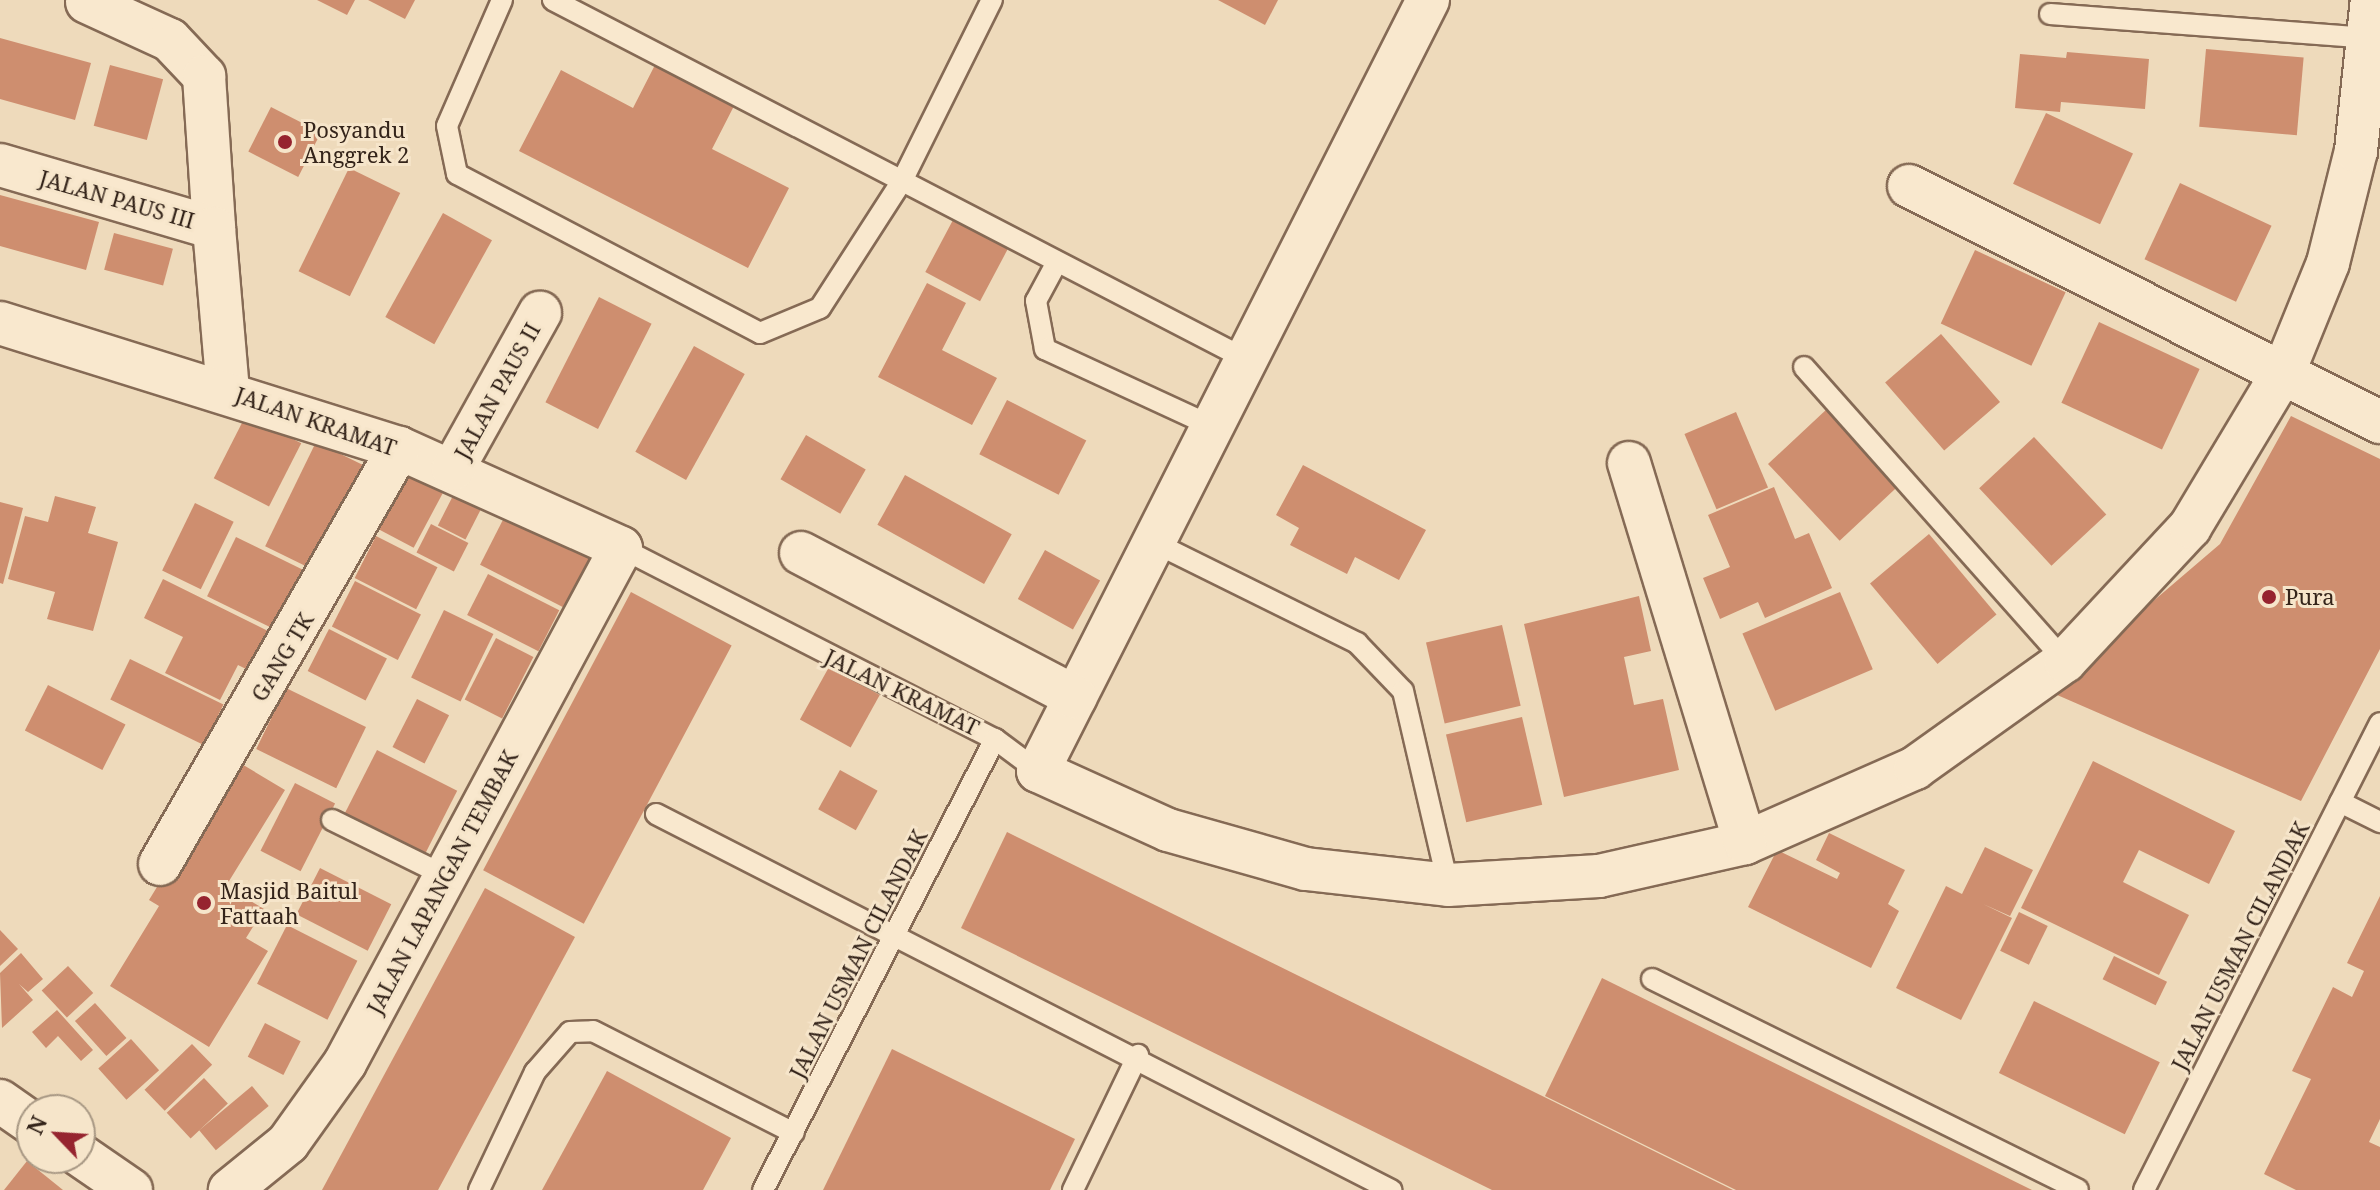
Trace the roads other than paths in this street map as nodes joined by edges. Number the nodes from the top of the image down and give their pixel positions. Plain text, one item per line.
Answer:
1 (502, 0) edge
2 (553, 0) edge
3 (992, 0) edge
4 (1428, 0) edge
5 (87, 2) dead end
6 (2050, 14) dead end
7 (2372, 19) edge
8 (0, 165) edge
9 (902, 181) junction
10 (1909, 186) dead end
11 (214, 228) junction
12 (1057, 262) junction
13 (540, 313) dead end
14 (0, 323) edge
15 (1246, 359) junction
16 (1804, 367) dead end
17 (2285, 369) junction
18 (228, 391) junction
19 (2380, 422) edge
20 (1212, 426) junction
21 (399, 448) junction
22 (1629, 463) dead end
23 (453, 469) junction
24 (1153, 542) junction
25 (621, 548) junction
26 (801, 553) dead end
27 (2065, 661) junction
28 (1075, 697) junction
29 (2380, 723) edge
30 (995, 739) junction
31 (1038, 771) junction
32 (2340, 802) junction
33 (656, 814) dead end
34 (332, 820) dead end
35 (2380, 822) edge
36 (1745, 843) junction
37 (160, 864) dead end
38 (446, 876) junction
39 (1448, 885) junction
40 (893, 937) junction
41 (1652, 979) dead end
42 (1138, 1055) junction
43 (794, 1133) junction
44 (230, 1190) edge
45 (479, 1190) edge
46 (763, 1190) edge
47 (1073, 1190) edge
48 (1391, 1190) edge
49 (2078, 1190) edge
50 (2144, 1190) edge

1 - 9 lane
2 - 9 lane
3 - 9 lane
4 - 15 street
5 - 11 street
6 - 7 lane
7 - 17 street
8 - 11 street, JALAN PAUS III
9 - 12 lane
10 - 17 street
11 - 18 street, JALAN PAUS III
12 - 15 lane
12 - 20 lane
13 - 23 street, JALAN PAUS II
14 - 18 street, JALAN KRAMAT
15 - 20 street
16 - 27 lane
17 - 19 street
17 - 27 street
18 - 21 street, JALAN KRAMAT
20 - 24 street
21 - 23 street, JALAN KRAMAT
21 - 37 street, GANG TK
22 - 36 street
23 - 25 street, JALAN KRAMAT
24 - 28 street
24 - 39 lane
25 - 30 lane, JALAN KRAMAT
25 - 38 street, JALAN LAPANGAN TEMBAK
26 - 28 street
27 - 36 street
28 - 31 street
29 - 32 lane, JALAN USMAN CILANDAK
30 - 31 lane, JALAN KRAMAT
30 - 40 lane, JALAN USMAN CILANDAK
31 - 39 street
32 - 35 lane
32 - 50 lane, JALAN USMAN CILANDAK
33 - 40 lane
34 - 38 lane
36 - 39 street
38 - 44 street, JALAN LAPANGAN TEMBAK
40 - 42 lane
40 - 43 lane, JALAN USMAN CILANDAK
41 - 49 lane
42 - 47 lane
42 - 48 lane
43 - 45 lane
43 - 46 lane, JALAN USMAN CILANDAK

